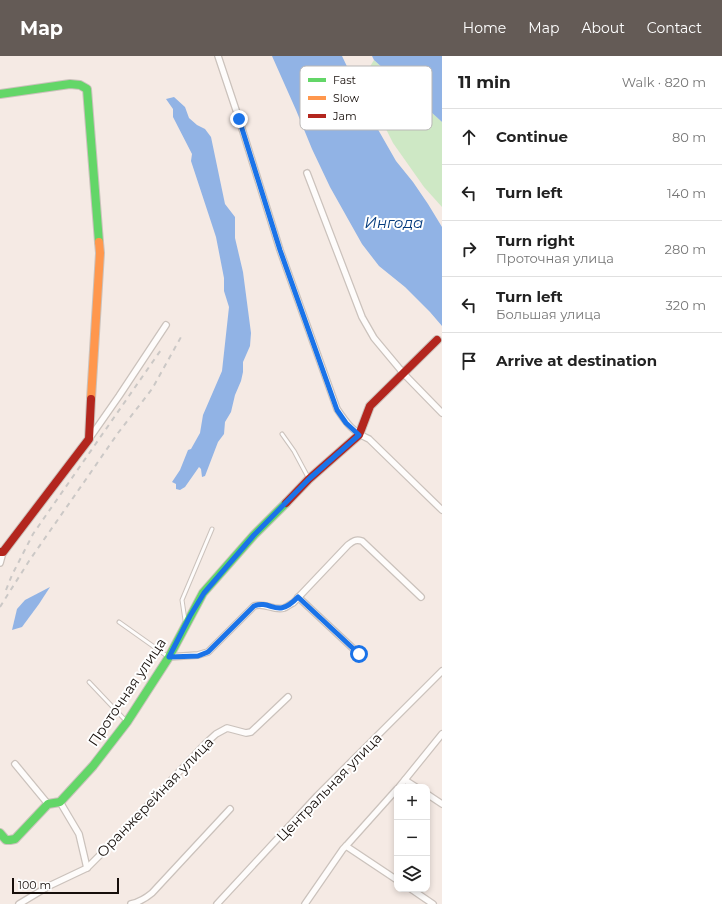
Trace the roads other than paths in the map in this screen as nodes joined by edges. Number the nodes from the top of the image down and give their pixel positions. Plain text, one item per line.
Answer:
1 (218, 56) edge
2 (0, 94) edge
3 (307, 173) dead end
4 (166, 325) dead end
5 (438, 340) dead end
6 (404, 374) junction
7 (442, 413) edge
8 (282, 434) dead end
9 (359, 435) junction
10 (90, 439) junction
11 (309, 479) junction
12 (442, 510) edge
13 (212, 529) dead end
14 (2, 552) edge
15 (0, 563) edge
16 (298, 597) junction
17 (421, 597) dead end
18 (119, 622) dead end
19 (186, 624) junction
20 (359, 654) dead end
21 (169, 657) junction
22 (442, 671) edge
23 (89, 682) dead end
24 (288, 697) dead end
25 (127, 722) junction
26 (442, 734) edge
27 (16, 764) dead end
28 (405, 780) junction
29 (402, 784) edge
30 (411, 784) edge
31 (394, 792) edge
32 (430, 796) edge
33 (60, 802) junction
34 (48, 804) junction
35 (442, 804) edge
36 (230, 810) dead end
37 (0, 833) edge
38 (346, 846) junction
39 (87, 868) junction
40 (394, 878) edge
41 (415, 892) edge
42 (19, 904) edge
43 (131, 904) edge
44 (218, 904) edge
45 (305, 904) edge
46 (433, 904) edge

1 - 9 street
2 - 10 street
3 - 6 street
4 - 10 street
5 - 6 street, Проточная улица
6 - 7 street
6 - 9 street, Проточная улица
8 - 11 lane
9 - 11 street, Проточная улица
9 - 12 street
10 - 14 street
11 - 19 street, Проточная улица
13 - 19 lane
14 - 15 street
16 - 17 street
16 - 20 street
16 - 21 street
18 - 21 lane
19 - 21 street, Проточная улица
21 - 25 street, Проточная улица
22 - 44 street, Центральная улица
23 - 25 lane
24 - 39 street, Оранжерейная улица
25 - 33 street, Проточная улица
26 - 28 street
27 - 34 street
28 - 29 street
28 - 30 street
31 - 38 street
32 - 35 street
33 - 34 street
33 - 39 street
34 - 37 street
36 - 43 street
38 - 40 street
38 - 45 street
39 - 42 street, Оранжерейная улица
41 - 46 street

